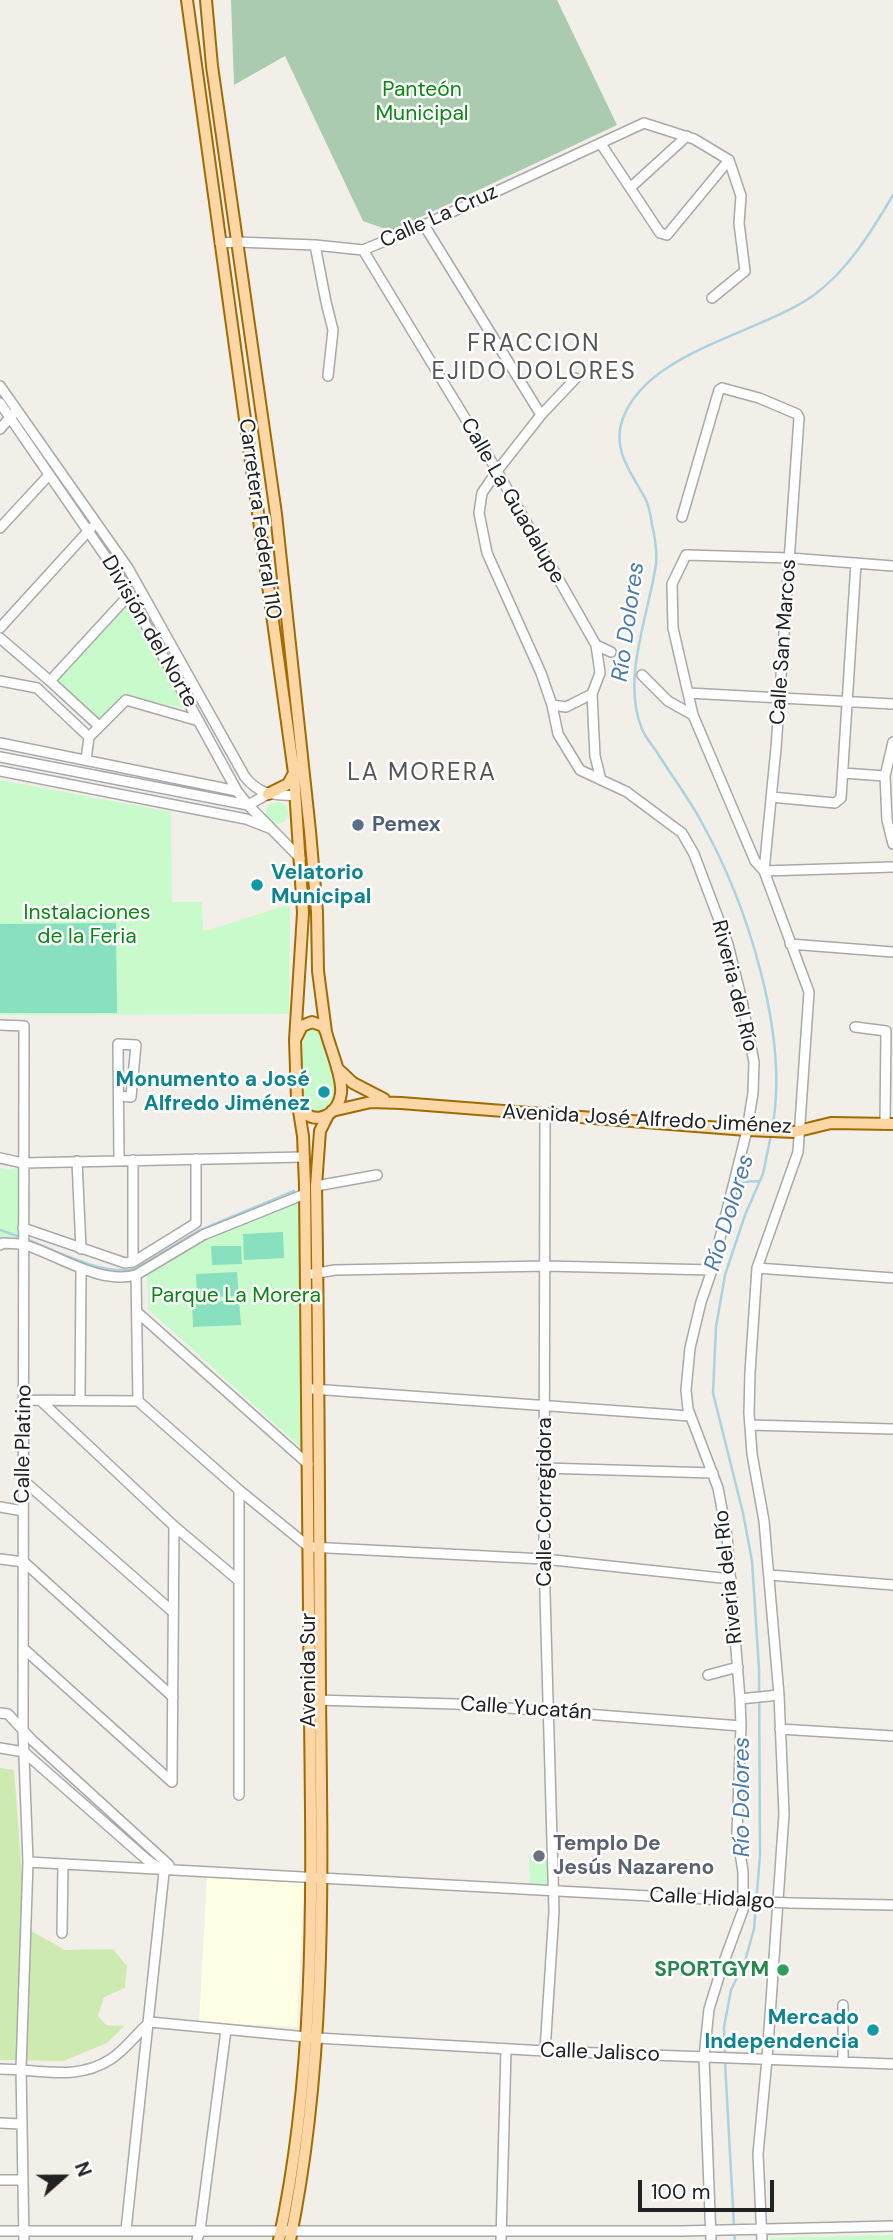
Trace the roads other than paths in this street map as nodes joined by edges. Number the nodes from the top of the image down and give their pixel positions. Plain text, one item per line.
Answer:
1 (187, 0) edge
2 (206, 0) edge
3 (687, 136) junction
4 (601, 144) junction
5 (729, 160) junction
6 (630, 188) junction
7 (424, 225) junction
8 (237, 242) junction
9 (220, 243) junction
10 (315, 246) junction
11 (363, 250) junction
12 (712, 298) dead end
13 (328, 376) dead end
14 (576, 377) dead end
15 (0, 386) edge
16 (0, 403) edge
17 (13, 414) junction
18 (541, 415) junction
19 (0, 429) edge
20 (497, 471) junction
21 (49, 475) junction
22 (682, 517) dead end
23 (96, 522) junction
24 (0, 528) edge
25 (89, 531) junction
26 (790, 558) junction
27 (856, 563) junction
28 (893, 566) edge
29 (131, 594) junction
30 (0, 628) edge
31 (0, 638) edge
32 (596, 645) junction
33 (611, 652) dead end
34 (642, 674) dead end
35 (0, 681) edge
36 (50, 681) junction
37 (688, 693) junction
38 (592, 694) junction
39 (780, 698) junction
40 (847, 701) junction
41 (893, 704) edge
42 (552, 705) junction
43 (693, 715) junction
44 (199, 720) junction
45 (213, 721) junction
46 (99, 726) junction
47 (89, 737) junction
48 (893, 742) edge
49 (0, 743) edge
50 (0, 757) edge
51 (86, 760) junction
52 (0, 771) edge
53 (294, 773) junction
54 (843, 773) junction
55 (885, 776) junction
56 (601, 780) junction
57 (237, 790) junction
58 (268, 794) junction
59 (296, 796) junction
60 (771, 797) junction
61 (248, 806) junction
62 (271, 828) junction
63 (893, 844) edge
64 (300, 858) junction
65 (893, 867) edge
66 (764, 871) junction
67 (317, 912) junction
68 (790, 944) junction
69 (893, 952) edge
70 (0, 1025) edge
71 (855, 1027) dead end
72 (326, 1032) junction
73 (295, 1040) junction
74 (335, 1066) junction
75 (118, 1096) junction
76 (297, 1099) junction
77 (401, 1103) junction
78 (330, 1113) junction
79 (545, 1114) junction
80 (889, 1124) edge
81 (749, 1130) junction
82 (797, 1131) junction
83 (304, 1157) junction
84 (2, 1159) edge
85 (196, 1159) junction
86 (119, 1160) junction
87 (133, 1160) junction
88 (77, 1161) junction
89 (23, 1163) junction
90 (377, 1175) dead end
91 (313, 1179) junction
92 (305, 1194) junction
93 (23, 1236) junction
94 (0, 1245) edge
95 (81, 1249) junction
96 (133, 1262) junction
97 (546, 1265) junction
98 (757, 1268) junction
99 (81, 1269) junction
100 (712, 1270) junction
101 (312, 1274) junction
102 (136, 1275) junction
103 (893, 1278) edge
104 (137, 1312) junction
105 (312, 1389) junction
106 (25, 1400) junction
107 (80, 1400) junction
108 (41, 1401) junction
109 (138, 1401) junction
110 (544, 1406) junction
111 (690, 1416) junction
112 (750, 1425) junction
113 (893, 1430) edge
114 (308, 1464) junction
115 (544, 1468) junction
116 (713, 1473) junction
117 (23, 1480) junction
118 (239, 1490) junction
119 (0, 1507) edge
120 (23, 1511) junction
121 (174, 1526) junction
122 (314, 1547) junction
123 (0, 1559) edge
124 (544, 1559) junction
125 (24, 1562) junction
126 (770, 1575) junction
127 (731, 1578) junction
128 (238, 1580) junction
129 (893, 1585) edge
130 (173, 1612) junction
131 (23, 1648) junction
132 (738, 1667) junction
133 (708, 1675) dead end
134 (774, 1695) junction
135 (173, 1697) junction
136 (743, 1699) junction
137 (315, 1700) junction
138 (549, 1711) junction
139 (0, 1713) edge
140 (741, 1726) junction
141 (780, 1728) junction
142 (23, 1731) junction
143 (893, 1737) edge
144 (0, 1748) edge
145 (24, 1752) junction
146 (239, 1795) dead end
147 (146, 1859) junction
148 (28, 1862) junction
149 (63, 1864) junction
150 (165, 1867) junction
151 (139, 1869) junction
152 (317, 1879) junction
153 (553, 1890) junction
154 (893, 1905) edge
155 (62, 1933) dead end
156 (843, 2005) dead end
157 (150, 2022) junction
158 (226, 2030) junction
159 (312, 2038) junction
160 (506, 2049) junction
161 (545, 2051) junction
162 (704, 2057) junction
163 (767, 2059) junction
164 (843, 2062) junction
165 (893, 2064) edge
166 (0, 2069) edge
167 (21, 2069) junction
168 (0, 2123) edge
169 (21, 2124) junction
170 (0, 2180) edge
171 (23, 2180) junction
172 (893, 2226) edge
173 (761, 2229) junction
174 (126, 2230) junction
175 (0, 2231) edge
176 (712, 2234) edge
177 (163, 2235) edge
178 (198, 2235) edge
179 (286, 2235) edge
180 (24, 2236) edge
181 (501, 2236) edge
182 (682, 2236) edge
183 (762, 2240) edge

1 - 9 main road, Carretera Federal 110
2 - 8 main road, Carretera Federal 110
3 - 4 street, Calle La Cruz
3 - 5 street
3 - 6 street
4 - 6 street
4 - 7 street, Calle La Cruz
5 - 6 street
5 - 12 street
7 - 11 street, Calle La Cruz
7 - 18 street
8 - 9 street, Calle La Cruz
8 - 10 street, Calle La Cruz
8 - 67 main road, Carretera Federal 110
9 - 53 main road, Carretera Federal 110
10 - 11 street, Calle La Cruz
10 - 13 street
11 - 20 street, Calle La Guadalupe
14 - 18 street, Riveria del Río
15 - 17 street, División del Norte
16 - 17 street, División del Norte
17 - 19 street
17 - 21 street, División del Norte
17 - 23 street, División del Norte
18 - 20 street, Riveria del Río
20 - 32 street, Calle La Guadalupe
20 - 42 street, Riveria del Río
21 - 24 street
21 - 25 street, División del Norte
22 - 26 street, Calle San Marcos
23 - 25 street
23 - 45 street, División del Norte
25 - 29 street, División del Norte
25 - 30 street
26 - 27 street
26 - 37 street, Riveria del Río
26 - 39 street, Calle San Marcos
27 - 28 street
27 - 40 street
29 - 36 street
29 - 44 street, División del Norte
31 - 36 street
32 - 33 street
32 - 38 street
34 - 43 street
35 - 47 street
36 - 46 street
37 - 39 street
37 - 43 street, Riveria del Río
38 - 42 street
38 - 56 street
39 - 40 street
39 - 60 street, Calle San Marcos
40 - 41 street
40 - 54 street
42 - 56 street, Riveria del Río
43 - 66 street, Riveria del Río
44 - 45 street
44 - 46 street
44 - 57 street, División del Norte
45 - 58 street, División del Norte
46 - 47 street
47 - 51 street
48 - 55 street
49 - 51 street
50 - 61 street
51 - 57 street
52 - 62 street
53 - 58 main road
53 - 59 main road, Carretera Federal 110
54 - 55 street
54 - 60 street
55 - 63 street
56 - 81 street, Riveria del Río
57 - 61 street, División del Norte
58 - 59 street
58 - 61 street
59 - 64 main road, Carretera Federal 110
59 - 67 main road
60 - 66 street, Calle San Marcos
61 - 62 street, División del Norte
62 - 64 street, División del Norte
64 - 73 main road, Carretera Federal 110
65 - 66 street
66 - 68 street, Riveria del Río
67 - 72 main road, Carretera Federal 110
68 - 69 street
68 - 82 street, Riveria del Río
70 - 89 street, Calle Platino
71 - 80 street
72 - 73 main road
72 - 74 main road, Carretera Federal 110
73 - 76 main road, Carretera Federal 110
74 - 77 main road
74 - 78 main road, Avenida Sur
75 - 75 street
75 - 86 street
76 - 78 main road
76 - 83 main road, Avenida Sur
77 - 78 main road
77 - 79 main road, Avenida José Alfredo Jiménez
78 - 91 main road, Avenida Sur
79 - 81 main road, Avenida José Alfredo Jiménez
79 - 97 street, Calle Corregidora
80 - 82 main road, Avenida José Alfredo Jiménez
81 - 82 main road, Avenida José Alfredo Jiménez
81 - 100 street, Riveria del Río
82 - 98 street, Riveria del Río
83 - 85 street
83 - 91 main road, Avenida Sur
84 - 89 street
85 - 87 street
85 - 96 street
86 - 87 street
86 - 88 street
87 - 96 street
88 - 89 street
88 - 95 street
89 - 93 street, Calle Platino
90 - 91 street
91 - 92 main road, Avenida Sur
91 - 101 main road, Avenida Sur
92 - 101 main road, Avenida Sur
92 - 102 street
93 - 94 street
93 - 95 street
93 - 99 street
93 - 106 street, Calle Platino
95 - 96 street
97 - 100 street
97 - 101 street
97 - 110 street, Calle Corregidora
98 - 103 street
98 - 112 street, Riveria del Río
99 - 102 street
99 - 107 street
100 - 111 street, Riveria del Río
101 - 105 main road, Avenida Sur
102 - 104 street
104 - 109 street
104 - 114 street
105 - 110 street
105 - 114 main road, Avenida Sur
105 - 122 main road, Avenida Sur
106 - 108 street
106 - 117 street, Calle Platino
107 - 108 street
107 - 109 street
108 - 121 street
109 - 118 street
110 - 111 street
110 - 115 street, Calle Corregidora
111 - 116 street, Riveria del Río
112 - 113 street
112 - 126 street, Riveria del Río
114 - 122 main road, Avenida Sur
115 - 116 street
115 - 124 street, Calle Corregidora
116 - 127 street, Riveria del Río
117 - 120 street, Calle Platino
117 - 130 street
118 - 122 street
118 - 128 street
119 - 120 street
120 - 125 street, Calle Platino
121 - 128 street
121 - 130 street
122 - 124 street
122 - 137 main road, Avenida Sur
123 - 125 street
124 - 127 street
124 - 138 street, Calle Corregidora
125 - 131 street, Calle Platino
125 - 135 street
126 - 129 street
126 - 134 street, Riveria del Río
127 - 132 street, Riveria del Río
128 - 146 street
130 - 135 street
131 - 135 street
131 - 142 street, Calle Platino
132 - 133 street
132 - 136 street, Riveria del Río
134 - 136 street
134 - 141 street, Riveria del Río
136 - 140 street, Riveria del Río
137 - 138 street, Calle Yucatán
137 - 152 main road, Avenida Sur
138 - 140 street, Calle Yucatán
138 - 153 street, Calle Corregidora
139 - 142 street
140 - 162 street, Riveria del Río
141 - 143 street
141 - 163 street, Riveria del Río
142 - 145 street, Calle Platino
142 - 150 street
144 - 145 street
145 - 147 street
145 - 148 street, Calle Platino
147 - 150 street
147 - 151 street
148 - 149 street, Calle Hidalgo
148 - 167 street, Calle Platino
149 - 151 street, Calle Hidalgo
149 - 155 street
150 - 151 street, Calle Hidalgo
150 - 152 street, Calle Hidalgo
150 - 157 street
152 - 153 street, Calle Hidalgo
152 - 159 main road, Avenida Sur
153 - 154 street, Calle Hidalgo, bridge
153 - 161 street, Calle Corregidora
156 - 164 street
157 - 158 street, Calle Jalisco
157 - 167 street
157 - 174 street
158 - 159 street, Calle Jalisco
158 - 178 street
159 - 160 street, Calle Jalisco
159 - 179 main road, Avenida Sur
160 - 161 street, Calle Jalisco
160 - 181 street
161 - 162 street, Calle Jalisco
162 - 163 street, Calle Jalisco
162 - 176 street, Riveria del Río
163 - 164 street, Calle Jalisco
163 - 173 street, Riveria del Río
164 - 165 street, Calle Jalisco
166 - 167 street
167 - 169 street, Calle Platino
168 - 169 street
169 - 171 street, Calle Platino
170 - 171 street
171 - 180 street, Calle Platino
172 - 173 street
173 - 176 street
173 - 183 street, Riveria del Río
174 - 177 street
174 - 180 street
175 - 180 street
176 - 182 street
177 - 178 street
178 - 179 street
179 - 181 street
181 - 182 street

